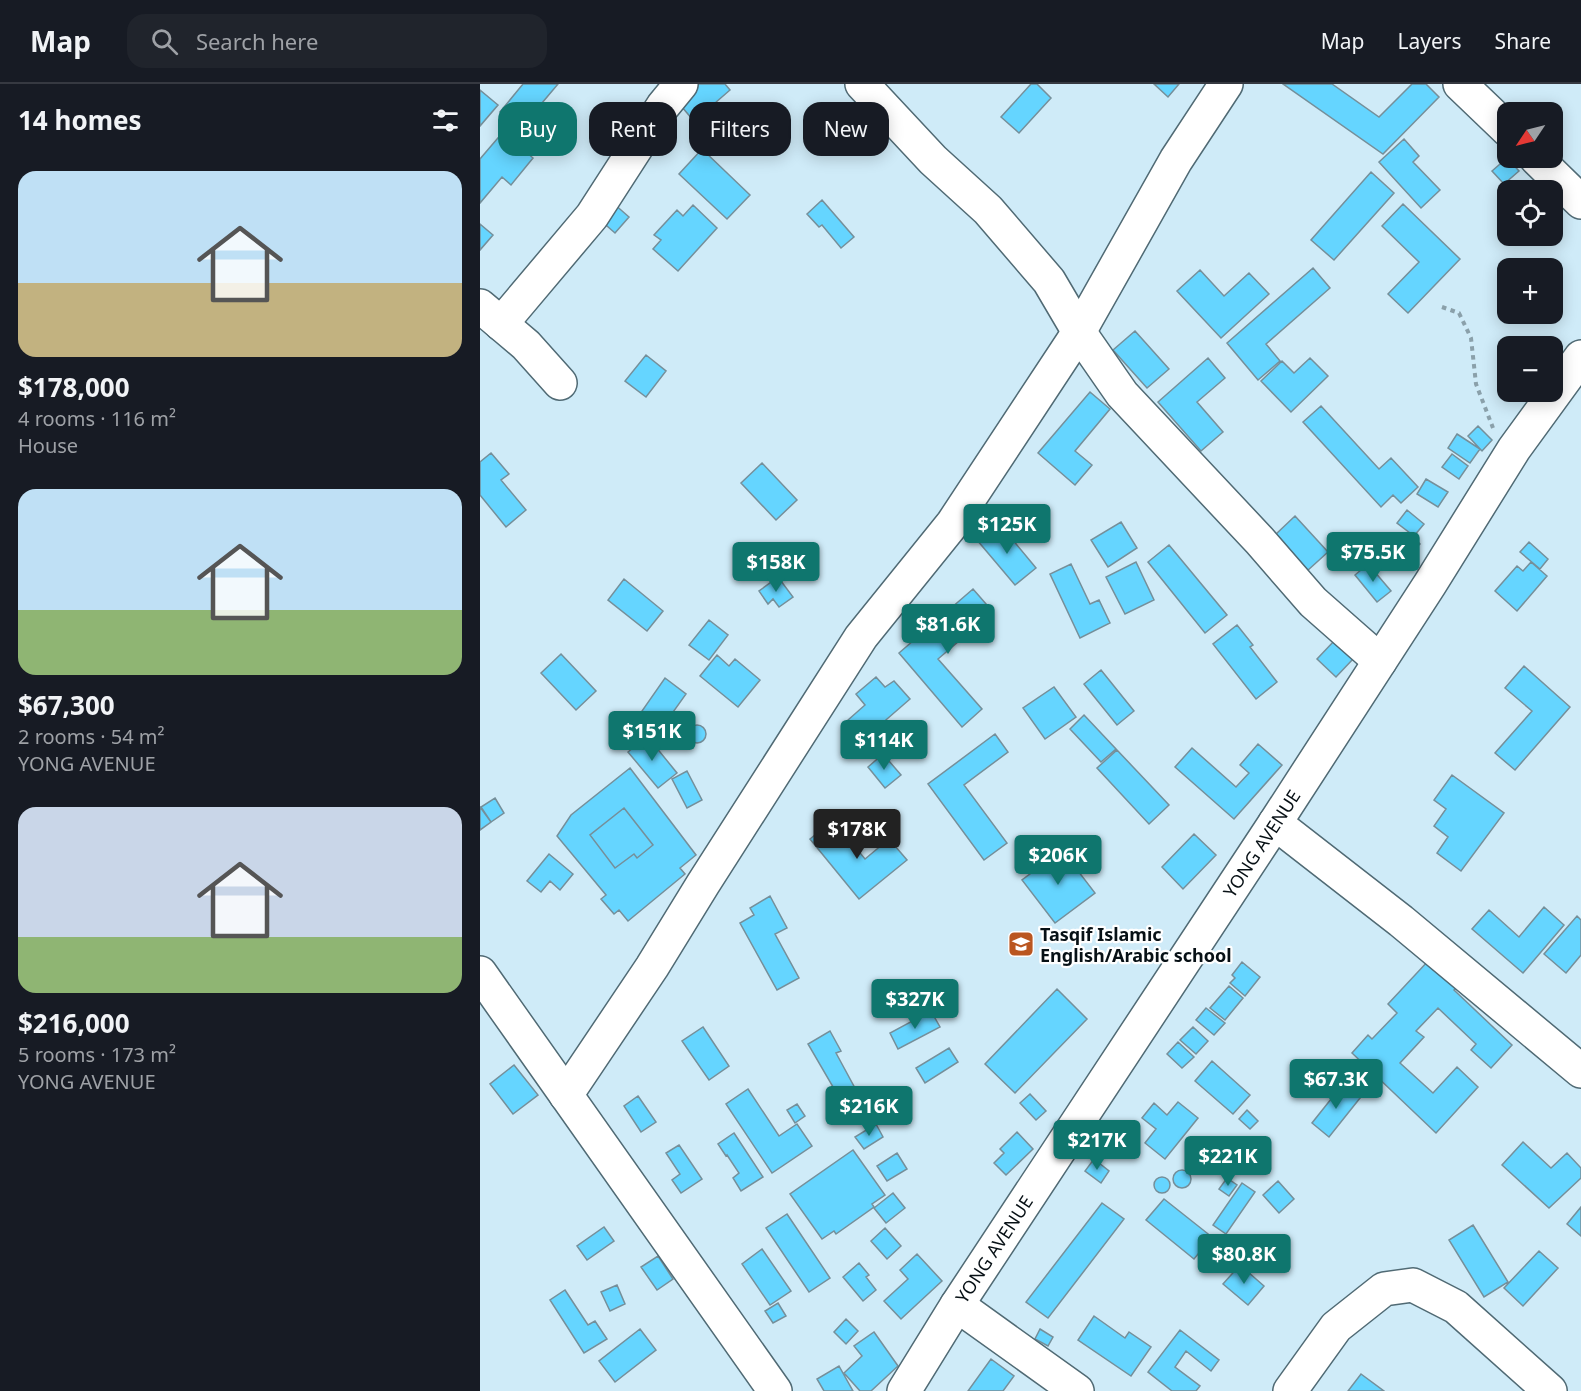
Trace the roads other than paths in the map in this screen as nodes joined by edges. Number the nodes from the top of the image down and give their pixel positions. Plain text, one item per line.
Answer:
1 (681, 84) edge
2 (862, 84) edge
3 (1226, 84) edge
4 (1460, 84) edge
5 (1497, 119) edge
6 (1546, 168) edge
7 (1581, 202) edge
8 (490, 315) edge
9 (1079, 332) junction
10 (1581, 357) edge
11 (560, 383) dead end
12 (1380, 661) junction
13 (1275, 823) junction
14 (480, 973) edge
15 (1581, 1071) edge
16 (566, 1095) junction
17 (957, 1305) junction
18 (775, 1391) edge
19 (904, 1391) edge
20 (1077, 1391) edge
21 (1290, 1391) edge
22 (1550, 1391) edge

1 - 8 street
2 - 9 street
3 - 9 street
4 - 5 street
6 - 7 street
8 - 11 street
9 - 12 street
9 - 16 street
10 - 12 street, YONG AVENUE
12 - 13 street, YONG AVENUE
13 - 15 street
13 - 17 street, YONG AVENUE
14 - 16 street
16 - 18 street
17 - 19 street, YONG AVENUE
17 - 20 street
21 - 22 street

